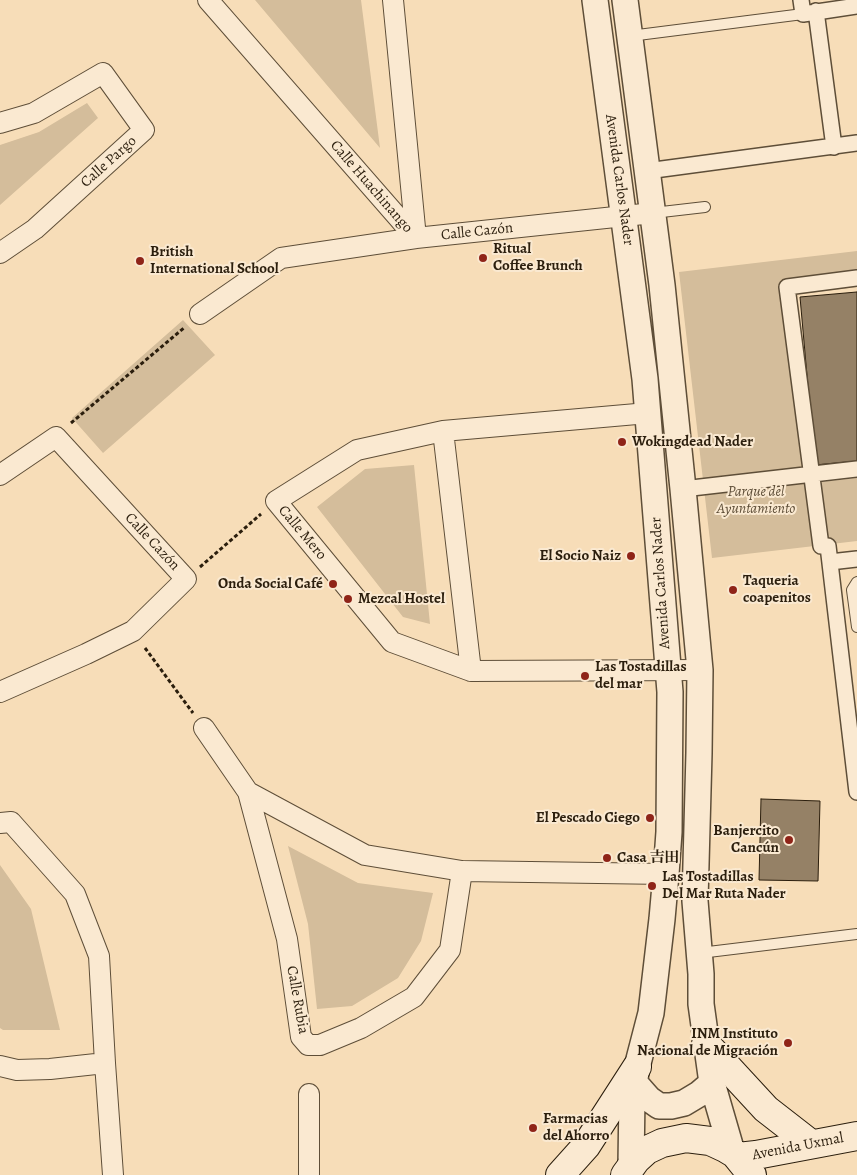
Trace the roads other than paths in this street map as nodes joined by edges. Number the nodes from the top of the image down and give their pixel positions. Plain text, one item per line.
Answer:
1 (208, 0) edge
2 (393, 0) edge
3 (596, 0) edge
4 (624, 0) edge
5 (857, 6) edge
6 (806, 8) edge
7 (630, 36) junction
8 (0, 124) edge
9 (857, 143) edge
10 (834, 147) junction
11 (647, 171) junction
12 (705, 207) dead end
13 (652, 213) junction
14 (624, 216) junction
15 (416, 238) junction
16 (0, 253) edge
17 (857, 278) edge
18 (200, 314) road end
19 (665, 315) junction
20 (637, 318) junction
21 (648, 413) junction
22 (443, 431) junction
23 (857, 469) edge
24 (812, 474) junction
25 (0, 475) edge
26 (683, 489) junction
27 (857, 558) edge
28 (830, 562) junction
29 (857, 582) edge
30 (857, 626) edge
31 (700, 670) junction
32 (471, 671) junction
33 (668, 671) junction
34 (0, 692) edge
35 (204, 728) road end
36 (248, 792) junction
37 (857, 792) edge
38 (0, 823) edge
39 (462, 871) junction
40 (666, 874) junction
41 (857, 934) edge
42 (700, 953) junction
43 (706, 1044) junction
44 (105, 1063) junction
45 (0, 1066) edge
46 (635, 1075) junction
47 (712, 1083) junction
48 (308, 1094) dead end
49 (857, 1136) edge
50 (811, 1144) junction
51 (741, 1162) edge
52 (624, 1172) edge
53 (113, 1175) edge
54 (309, 1175) edge
55 (560, 1175) edge

1 - 15 street, Calle Huachinango
2 - 15 street, Calle Huachinango
3 - 14 street, Avenida Carlos Nader
4 - 7 street, Avenida Carlos Nader
5 - 6 street
6 - 7 lane
6 - 10 street
7 - 11 street, Avenida Carlos Nader
8 - 16 street, Calle Pargo
9 - 10 street
10 - 11 street
11 - 13 street, Avenida Carlos Nader
12 - 13 lane
13 - 14 street, Calle Cazón
13 - 19 street, Avenida Carlos Nader
14 - 15 street, Calle Cazón
14 - 20 street, Avenida Carlos Nader
15 - 18 street, Calle Cazón
17 - 24 street
19 - 20 street
19 - 26 street, Avenida Carlos Nader
20 - 21 street, Avenida Carlos Nader
21 - 22 street, Calle Mero
21 - 33 street, Avenida Carlos Nader
22 - 32 street
22 - 32 street, Calle Mero
23 - 24 street
24 - 26 street
24 - 28 street
25 - 34 street, Calle Cazón
26 - 31 street, Avenida Carlos Nader
27 - 28 street
28 - 37 street
29 - 30 lane
31 - 33 street, Calle Mero
31 - 42 street, Avenida Carlos Nader
32 - 33 street, Calle Mero
33 - 40 street, Avenida Carlos Nader
35 - 36 street, Calle Rubia
36 - 39 street, Calle Rubia
36 - 39 street, Calle Rubia
38 - 44 street
39 - 40 street, Calle Rubia
40 - 46 street, Avenida Carlos Nader
41 - 42 lane
42 - 43 street, Avenida Carlos Nader
43 - 47 street, Avenida Carlos Nader
43 - 50 main road
44 - 45 street
44 - 53 street
46 - 47 street
46 - 52 street, Avenida Carlos Nader
46 - 55 main road
47 - 51 street, Avenida Carlos Nader
48 - 54 street
49 - 50 main road, Avenida Uxmal
50 - 51 main road, Avenida Uxmal
51 - 52 main road

